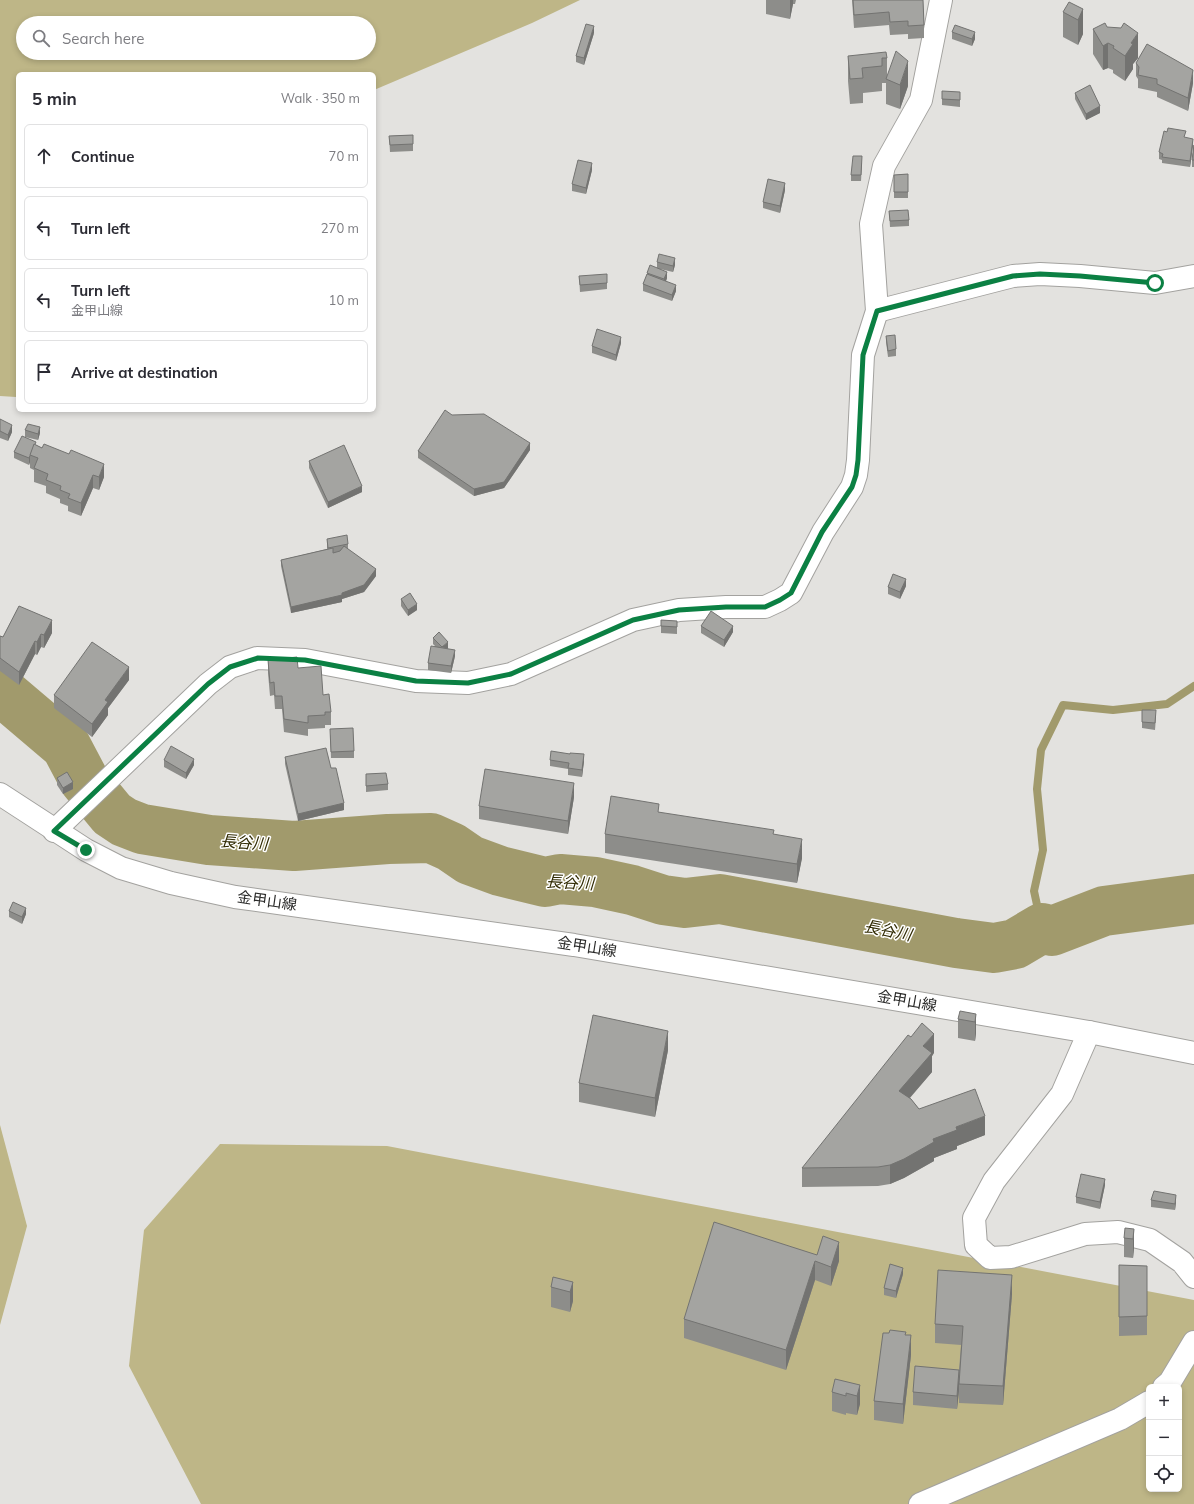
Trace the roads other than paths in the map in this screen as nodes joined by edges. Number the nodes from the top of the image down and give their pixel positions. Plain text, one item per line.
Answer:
1 (941, 0) edge
2 (1194, 276) edge
3 (877, 311) junction
4 (0, 794) edge
5 (54, 831) junction
6 (1089, 1032) junction
7 (1194, 1053) edge
8 (1194, 1277) edge
9 (1194, 1342) edge
10 (1168, 1384) edge
11 (1146, 1405) edge
12 (920, 1504) edge

1 - 3 street
2 - 3 street
3 - 5 street
4 - 5 street, 金甲山線
5 - 6 street, 金甲山線
6 - 7 street, 金甲山線
6 - 8 street
9 - 10 street
11 - 12 street

